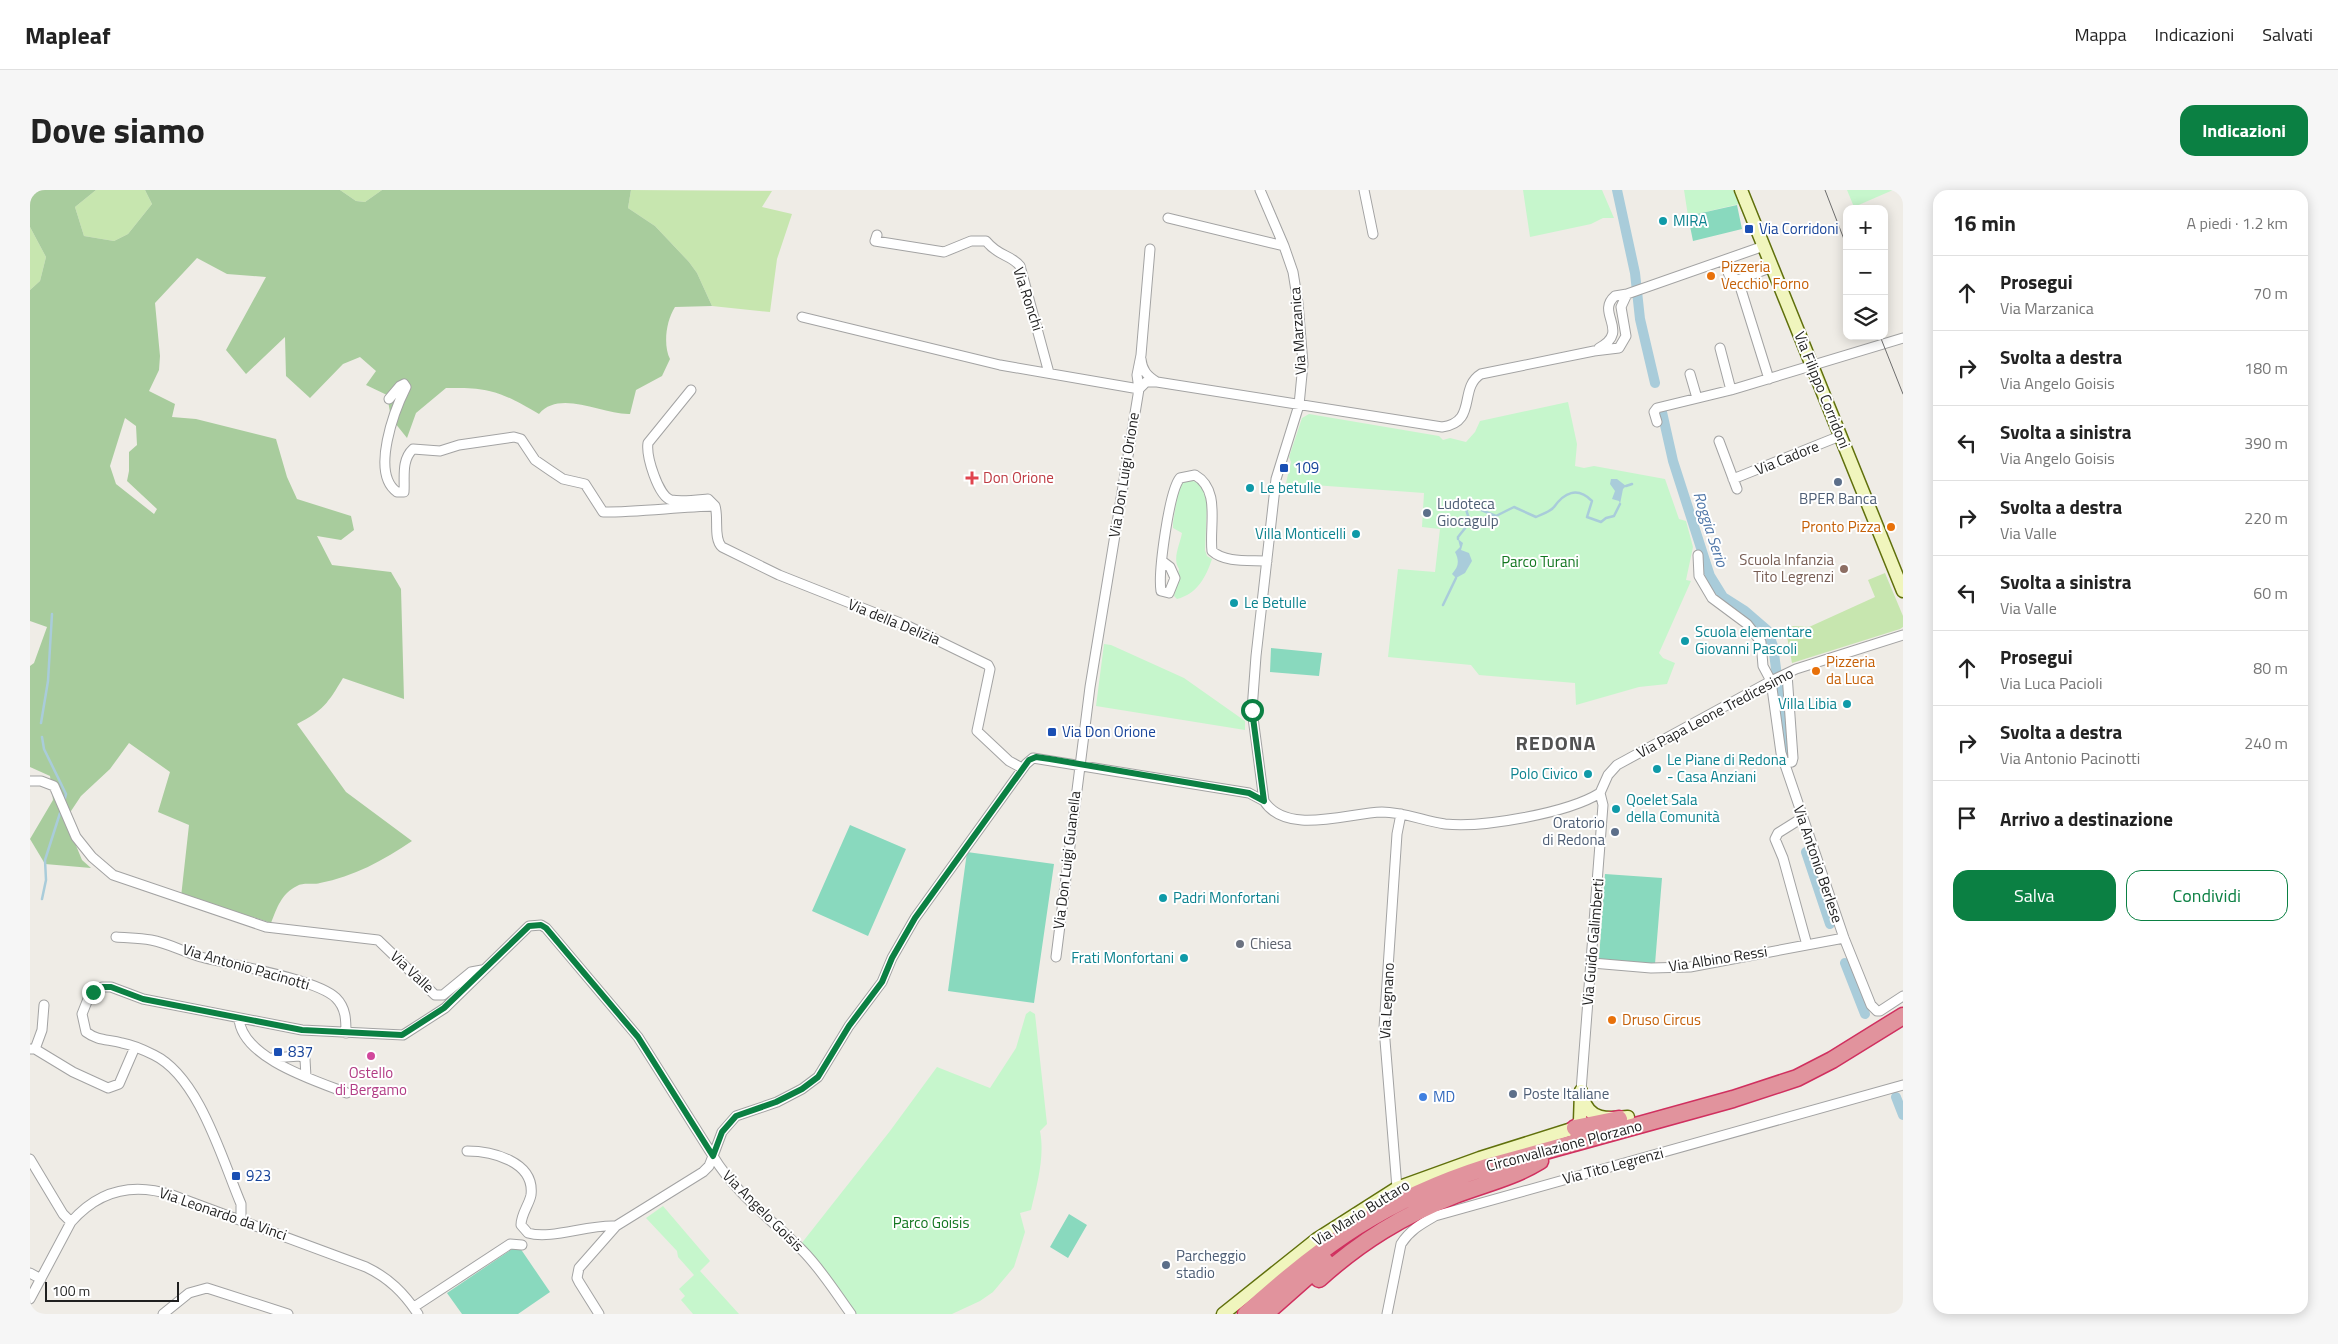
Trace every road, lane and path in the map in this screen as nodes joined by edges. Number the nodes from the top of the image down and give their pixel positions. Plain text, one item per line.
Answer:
1 (1260, 190) edge
2 (1364, 190) edge
3 (1741, 190) edge
4 (1168, 218) dead end
5 (1373, 234) dead end
6 (877, 235) dead end
7 (1284, 246) junction
8 (1764, 246) junction
9 (1150, 249) dead end
10 (1724, 260) junction
11 (1772, 267) junction
12 (1738, 280) junction
13 (1630, 293) junction
14 (802, 317) dead end
15 (1903, 338) edge
16 (1720, 348) dead end
17 (1594, 351) junction
18 (1141, 355) junction
19 (1812, 365) junction
20 (1049, 373) junction
21 (1690, 374) dead end
22 (1769, 379) junction
23 (1157, 382) junction
24 (1139, 389) junction
25 (691, 390) dead end
26 (1731, 390) junction
27 (1697, 398) junction
28 (389, 399) dead end
29 (1299, 405) junction
30 (1657, 422) dead end
31 (1840, 436) junction
32 (1719, 441) dead end
33 (1733, 479) junction
34 (1736, 489) dead end
35 (715, 506) junction
36 (1698, 554) dead end
37 (1162, 561) dead end
38 (1266, 561) junction
39 (1903, 591) edge
40 (1903, 636) edge
41 (1785, 675) junction
42 (1771, 681) junction
43 (1785, 763) junction
44 (1079, 764) junction
45 (1022, 768) junction
46 (30, 781) edge
47 (1600, 793) junction
48 (1264, 801) junction
49 (1401, 814) junction
50 (1802, 818) junction
51 (116, 937) dead end
52 (1844, 938) junction
53 (1807, 945) junction
54 (1056, 958) dead end
55 (1592, 963) junction
56 (482, 970) junction
57 (1903, 996) edge
58 (44, 1005) dead end
59 (1903, 1016) edge
60 (239, 1018) junction
61 (1903, 1024) edge
62 (346, 1033) junction
63 (135, 1047) junction
64 (33, 1049) edge
65 (269, 1057) junction
66 (306, 1077) junction
67 (1903, 1085) edge
68 (1581, 1091) junction
69 (347, 1093) dead end
70 (1732, 1099) junction
71 (1628, 1117) junction
72 (1575, 1128) junction
73 (467, 1151) dead end
74 (713, 1156) junction
75 (30, 1159) edge
76 (1540, 1161) junction
77 (1397, 1188) junction
78 (242, 1220) junction
79 (71, 1222) junction
80 (616, 1226) junction
81 (522, 1245) dead end
82 (30, 1274) edge
83 (41, 1279) junction
84 (30, 1299) edge
85 (415, 1312) edge
86 (163, 1314) edge
87 (288, 1314) edge
88 (599, 1314) edge
89 (850, 1314) edge
90 (1223, 1314) edge
91 (1246, 1314) edge
92 (1265, 1314) edge
93 (1280, 1314) edge
94 (1387, 1314) edge

1 - 7 street, Via Marzanica
2 - 5 street
3 - 8 street, Via Filippo Corridoni
4 - 7 street
6 - 20 street, Via Ronchi
7 - 29 street, Via Marzanica
8 - 10 street
8 - 11 street, Via Filippo Corridoni
9 - 18 street, Via Don Luigi Orione
10 - 12 street
10 - 13 street
11 - 12 street
11 - 19 street, Via Filippo Corridoni
12 - 22 street
13 - 17 street
13 - 17 street
14 - 20 street
15 - 19 street
16 - 26 street
17 - 29 street
18 - 23 street
18 - 24 street, Via Don Luigi Orione
19 - 22 street
19 - 31 street, Via Filippo Corridoni
20 - 24 street
21 - 27 street
22 - 26 street
23 - 24 street
23 - 29 street
24 - 44 street, Via Don Luigi Orione
25 - 35 street
26 - 27 street
27 - 30 street
28 - 35 street
29 - 38 street, Via Marzanica
31 - 33 street, Via Cadore
31 - 39 street, Via Filippo Corridoni
32 - 33 street
33 - 34 street
35 - 45 street, Via della Delizia
36 - 42 street, Via Antonio Berlese
37 - 38 street
38 - 48 street, Via Marzanica
40 - 41 street, Via Papa Leone Tredicesimo
41 - 42 street, Via Papa Leone Tredicesimo
41 - 43 street
42 - 43 street, Via Antonio Berlese
42 - 47 street, Via Papa Leone Tredicesimo
43 - 50 street, Via Antonio Berlese
44 - 45 street, Via Angelo Goisis
44 - 48 street, Via Angelo Goisis
44 - 54 street, Via Don Luigi Guanella
45 - 74 street, Via Angelo Goisis
46 - 56 street, Via Valle
47 - 49 street, Via Angelo Goisis
47 - 55 street, Via Guido Galimberti
48 - 49 street, Via Angelo Goisis
49 - 77 street, Via Legnano
50 - 52 street, Via Antonio Berlese
50 - 53 street
51 - 62 street, Via Antonio Pacinotti
52 - 53 street, Via Albino Ressi
52 - 57 street, Via Antonio Berlese
53 - 55 street, Via Albino Ressi
55 - 68 street, Via Guido Galimberti
56 - 62 street
56 - 74 street, Via Valle
58 - 64 street
59 - 70 highway, Circonvallazione Plorzano
60 - 62 street
60 - 63 street
60 - 65 street
61 - 76 highway, Circonvallazione Plorzano
63 - 64 street
63 - 78 street
65 - 66 street
65 - 66 street
66 - 69 street
67 - 94 street, Via Tito Legrenzi
68 - 71 street
68 - 72 street
70 - 71 highway
70 - 91 highway, Circonvallazione Plorzano
71 - 72 highway
72 - 77 street, Via Mario Buttaro
73 - 80 street
74 - 80 street
74 - 89 street, Via Angelo Goisis
75 - 79 street
76 - 92 highway, Circonvallazione Plorzano
76 - 93 highway
77 - 90 street, Via Mario Buttaro
78 - 79 street, Via Leonardo da Vinci
78 - 85 street, Via Leonardo da Vinci
79 - 83 street, Via Leonardo da Vinci
80 - 88 street
81 - 85 street
82 - 83 street
83 - 84 street, Via Leonardo da Vinci
86 - 87 street

